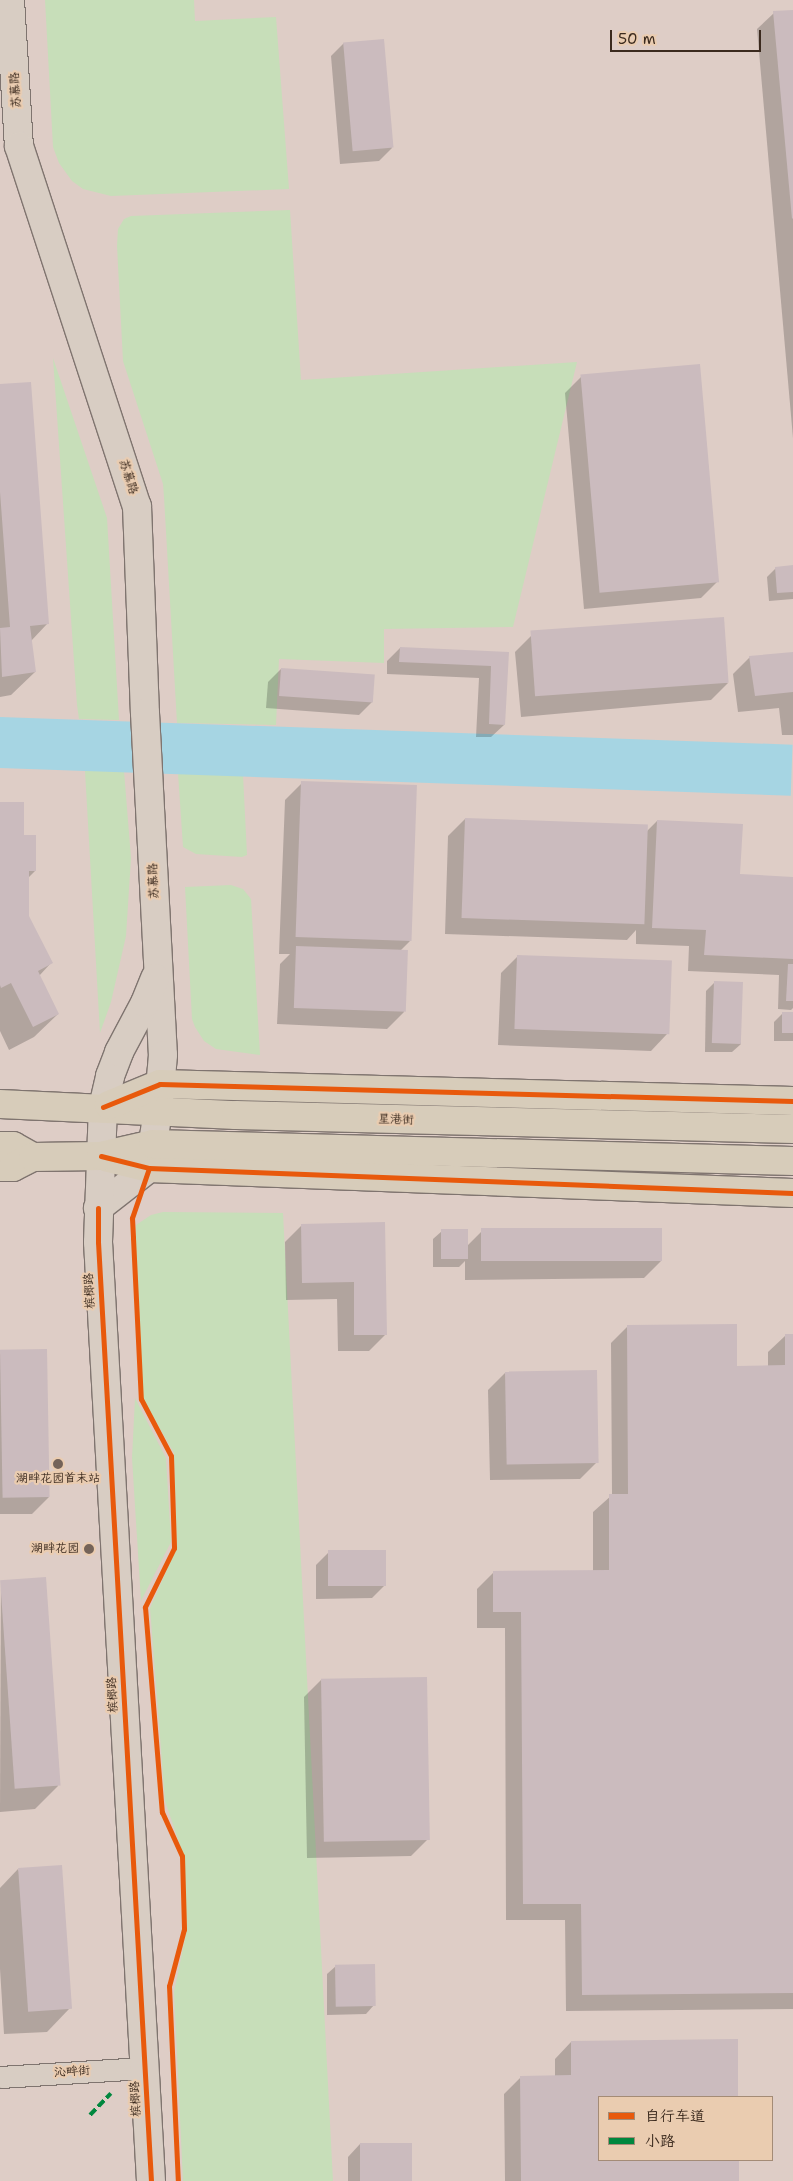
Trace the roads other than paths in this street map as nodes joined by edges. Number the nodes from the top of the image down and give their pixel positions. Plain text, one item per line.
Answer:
1 (10, 0) edge
2 (158, 970) junction
3 (159, 1098) junction
4 (793, 1101) edge
5 (0, 1104) edge
6 (102, 1107) junction
7 (793, 1129) edge
8 (0, 1146) edge
9 (101, 1156) junction
10 (151, 1156) junction
11 (33, 1157) junction
12 (793, 1161) edge
13 (0, 1167) edge
14 (793, 1194) edge
15 (98, 1208) junction
16 (144, 2068) junction
17 (0, 2077) edge
18 (151, 2181) edge

1 - 2 main road, 苏慕路
2 - 3 main road, 苏慕路
2 - 6 main road, 苏慕路
3 - 4 main road
3 - 6 main road
3 - 7 main road, 星港街
3 - 10 main road, 苏慕路
5 - 6 main road
6 - 9 main road, 苏慕路
8 - 11 main road
9 - 10 main road
9 - 11 main road
9 - 15 main road, 苏慕路
10 - 12 main road
10 - 14 main road
10 - 15 main road
11 - 13 main road
15 - 16 main road, 槟榔路
16 - 17 street, 沁畔街
16 - 18 main road, 槟榔路

